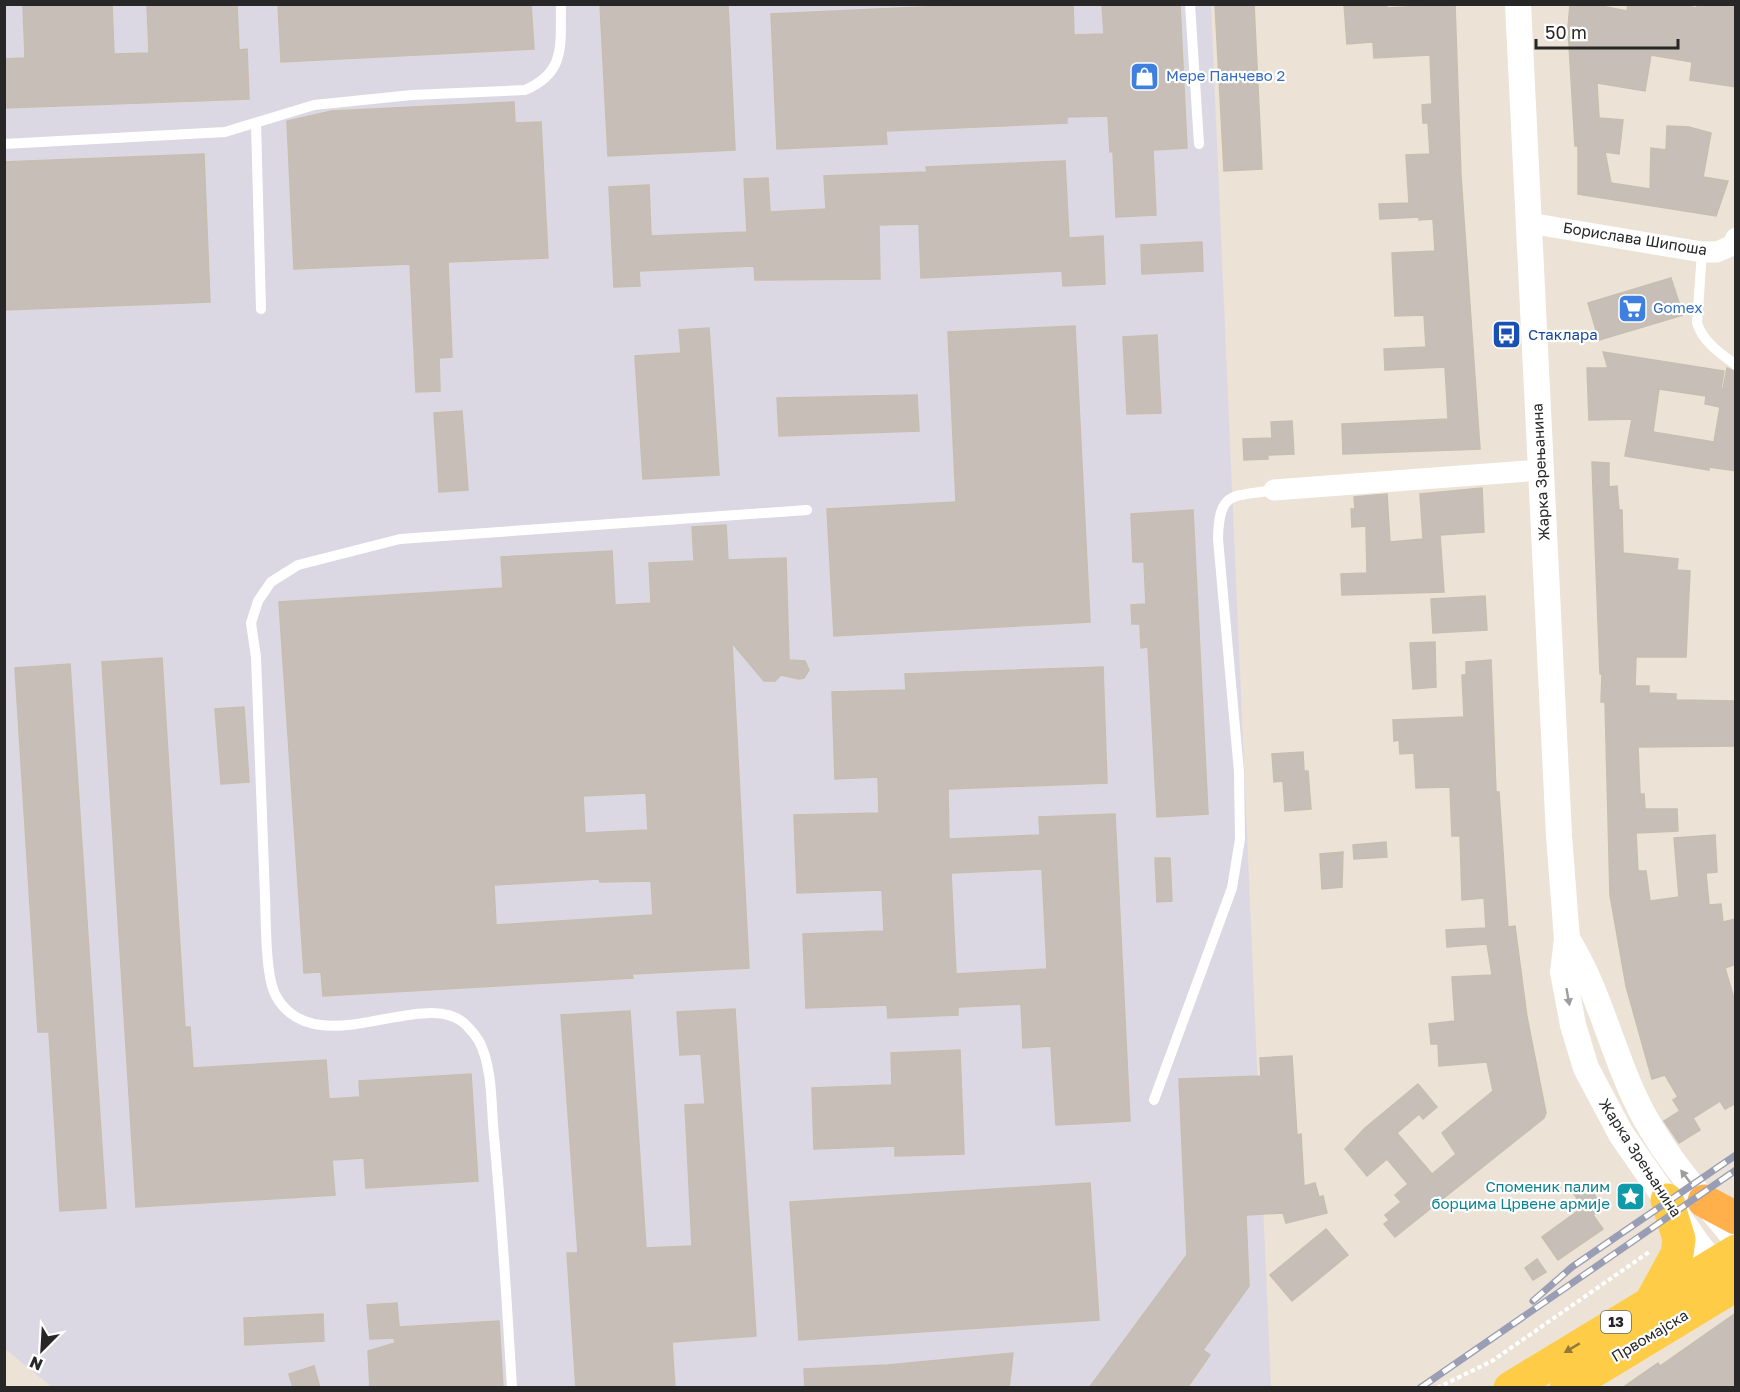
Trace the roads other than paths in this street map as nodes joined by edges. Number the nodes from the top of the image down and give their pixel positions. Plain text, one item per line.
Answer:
1 (561, 4) edge
2 (1190, 4) edge
3 (1518, 4) edge
4 (256, 123) junction
5 (4, 144) edge
6 (1199, 144) dead end
7 (1529, 223) junction
8 (1736, 238) edge
9 (1702, 252) junction
10 (261, 309) dead end
11 (1736, 365) edge
12 (1540, 470) junction
13 (1274, 490) joint
14 (807, 510) dead end
15 (1567, 939) junction
16 (1154, 1100) dead end
17 (1667, 1200) junction
18 (1704, 1201) junction
19 (1736, 1218) edge
20 (1736, 1239) edge
21 (1730, 1276) edge
22 (1652, 1300) junction
23 (512, 1388) edge
24 (1510, 1388) edge
25 (1566, 1388) edge

1 - 4 lane
2 - 6 lane
3 - 7 street, Жарка Зрењанина
4 - 5 lane
4 - 10 lane
7 - 9 street, Борислава Шипоша
7 - 12 street, Жарка Зрењанина
8 - 9 street, Борислава Шипоша
9 - 11 lane
12 - 13 street
12 - 15 street, Жарка Зрењанина
13 - 16 lane
14 - 23 lane
15 -> 17 street, Жарка Зрењанина
18 -> 15 street, Жарка Зрењанина
17 - 21 street, Жарка Зрењанина
17 - 22 main road
18 - 19 highway
18 - 20 street, Жарка Зрењанина
21 - 22 main road, Првомајска / 13
21 - 25 main road, Првомајска / 13
22 -> 24 main road, Првомајска / 13

